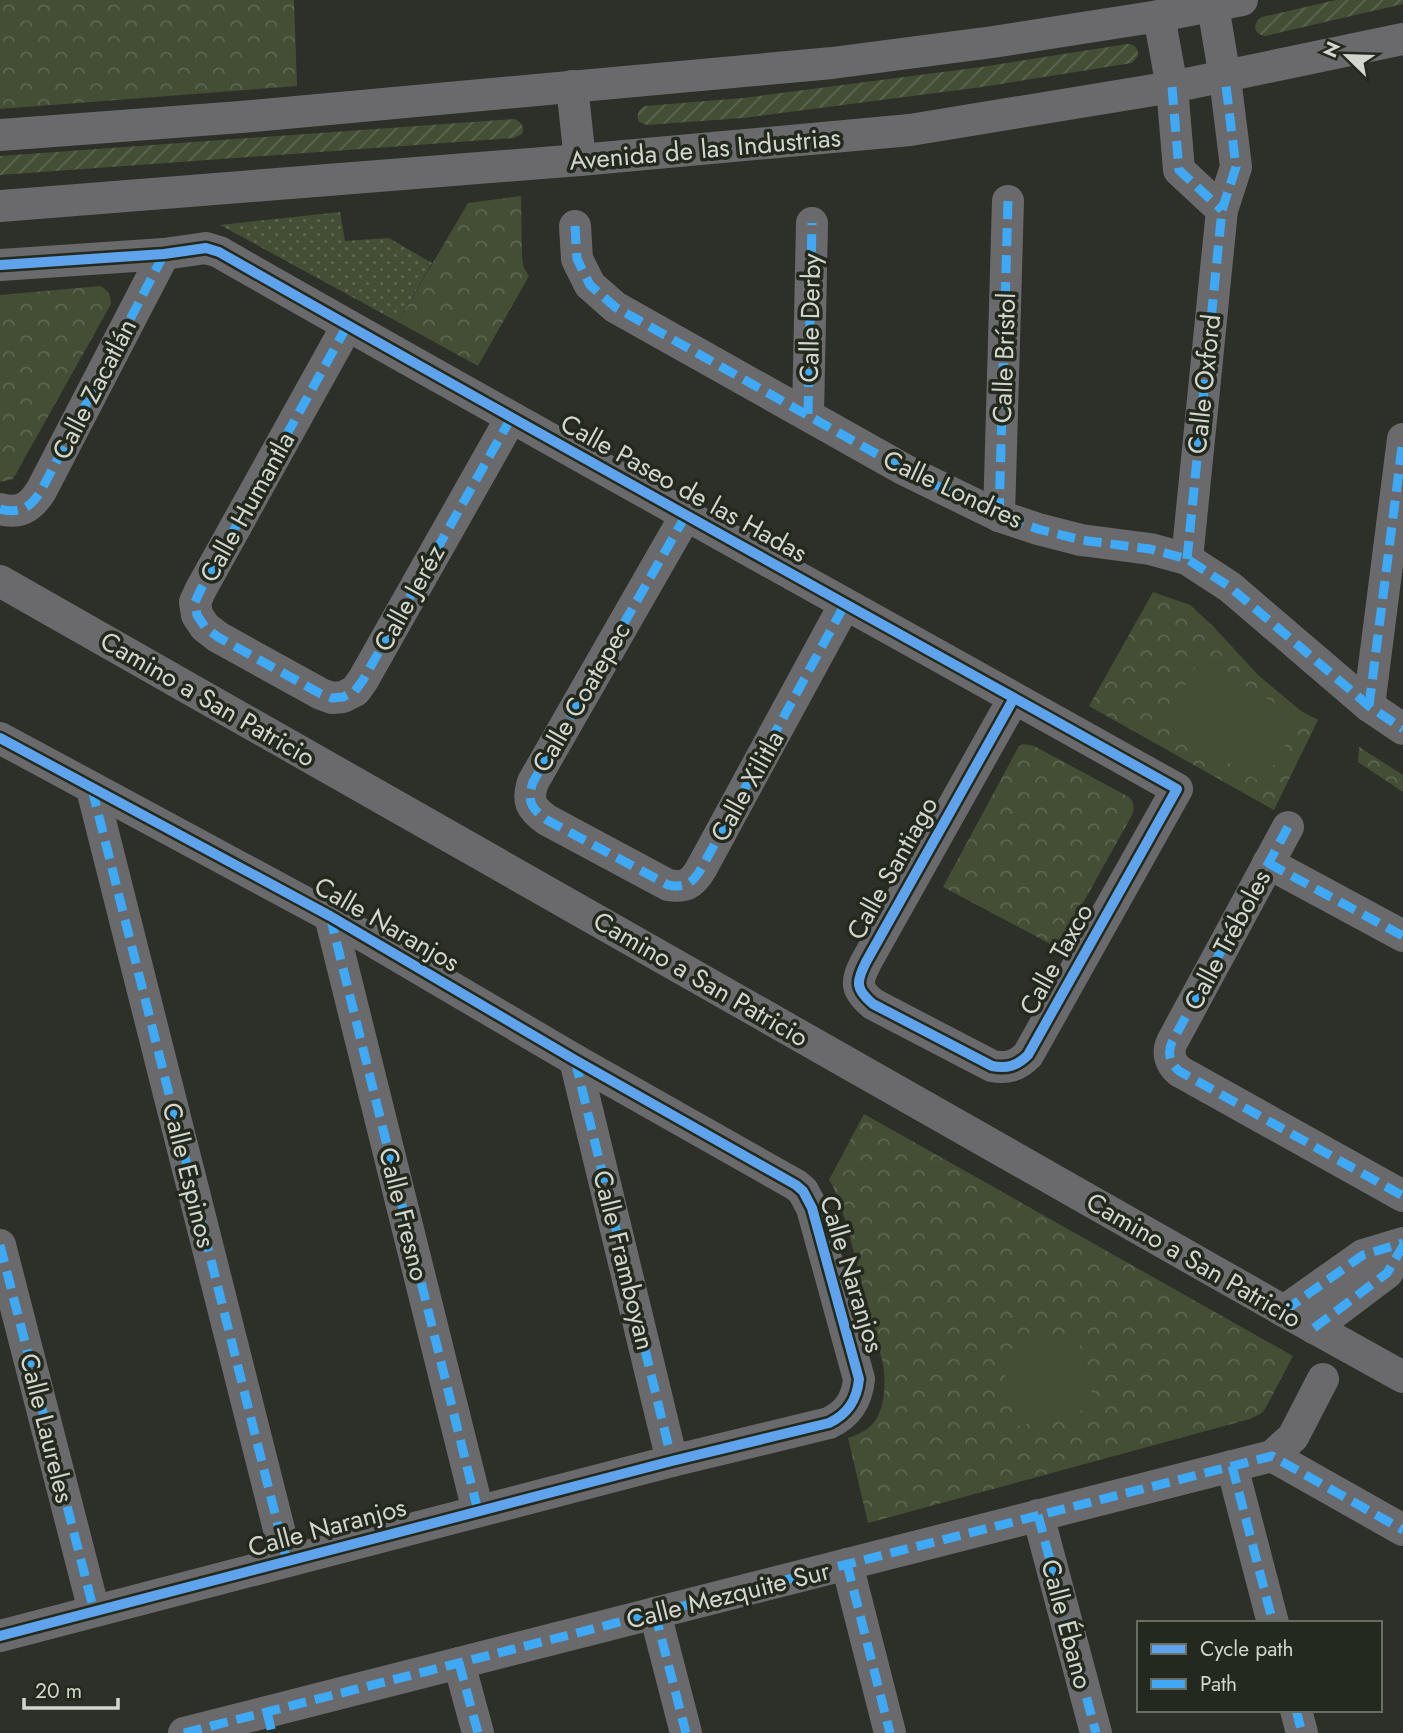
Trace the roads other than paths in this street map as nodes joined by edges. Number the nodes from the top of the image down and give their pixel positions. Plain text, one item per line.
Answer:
1 (1228, 3) edge
2 (1159, 16) junction
3 (1403, 39) edge
4 (1225, 78) junction
5 (572, 86) junction
6 (1172, 88) junction
7 (0, 135) edge
8 (579, 160) junction
9 (1009, 201) dead end
10 (0, 206) edge
11 (1222, 210) junction
12 (812, 223) dead end
13 (575, 226) dead end
14 (164, 254) junction
15 (0, 265) edge
16 (347, 326) junction
17 (808, 414) junction
18 (511, 418) junction
19 (1403, 439) edge
20 (6, 510) edge
21 (686, 515) junction
22 (999, 516) junction
23 (1187, 559) junction
24 (0, 581) edge
25 (845, 604) junction
26 (266, 664) joint
27 (1014, 698) junction
28 (1369, 706) junction
29 (1403, 729) edge
30 (0, 738) edge
31 (92, 789) junction
32 (1177, 789) joint
33 (1288, 827) dead end
34 (606, 852) joint
35 (1268, 863) junction
36 (330, 916) junction
37 (1403, 936) edge
38 (931, 1034) joint
39 (575, 1060) junction
40 (1403, 1196) edge
41 (0, 1245) edge
42 (1403, 1245) edge
43 (1284, 1311) junction
44 (1314, 1328) junction
45 (1403, 1377) edge
46 (1323, 1379) dead end
47 (1272, 1456) junction
48 (672, 1461) junction
49 (1232, 1466) junction
50 (478, 1511) junction
51 (1038, 1515) junction
52 (1403, 1530) edge
53 (287, 1561) junction
54 (847, 1564) junction
55 (94, 1611) junction
56 (655, 1614) junction
57 (1272, 1621) edge
58 (0, 1636) edge
59 (459, 1663) junction
60 (1297, 1712) edge
61 (270, 1723) edge
62 (184, 1733) edge
63 (478, 1733) edge
64 (686, 1733) edge
65 (890, 1733) edge
66 (1096, 1733) edge
67 (1302, 1733) edge

1 - 2 street
1 - 4 street, Calle Oxford
2 - 5 street
2 - 6 street
3 - 4 street, Avenida de las Industrias
4 - 6 street, Avenida de las Industrias
4 - 11 street, Calle Oxford
5 - 7 street
5 - 8 street
6 - 8 street, Avenida de las Industrias
6 - 11 street
8 - 10 street, Avenida de las Industrias
9 - 22 street, Calle Brístol
11 - 23 street, Calle Oxford
12 - 17 street, Calle Derby
13 - 17 street, Calle Londres
14 - 15 street, Calle Paseo de las Hadas
14 - 16 street, Calle Paseo de las Hadas
14 - 20 street, Calle Zacatlán
16 - 18 street, Calle Paseo de las Hadas
16 - 26 street, Calle Humantla
17 - 22 street, Calle Londres
18 - 21 street, Calle Paseo de las Hadas
18 - 26 street, Calle Jeréz
19 - 28 street
21 - 25 street, Calle Paseo de las Hadas
21 - 34 street, Calle Coatepec
22 - 23 street, Calle Londres
23 - 28 street, Calle Londres
24 - 43 street, Camino a San Patricio
25 - 27 street, Calle Paseo de las Hadas
25 - 34 street, Calle Xilitla
27 - 32 street, Calle Paseo de las Hadas
27 - 38 street, Calle Santiago
28 - 29 street, Calle Londres
30 - 31 street, Calle Naranjos
31 - 36 street, Calle Naranjos
31 - 53 street, Calle Espinos
32 - 38 street, Calle Taxco
33 - 35 street, Calle Tréboles
35 - 37 street
35 - 40 street, Calle Tréboles
36 - 39 street, Calle Naranjos
36 - 50 street, Calle Fresno
39 - 48 street, Calle Framboyan
39 - 48 street, Calle Naranjos
41 - 55 street, Calle Laureles
42 - 43 street
42 - 44 street
43 - 44 street, Camino a San Patricio
44 - 45 street, Camino a San Patricio
46 - 47 street
47 - 49 street, Calle Mezquite Sur
47 - 52 street
48 - 50 street, Calle Naranjos
49 - 51 street, Calle Mezquite Sur
49 - 57 street
50 - 53 street, Calle Naranjos
51 - 54 street, Calle Mezquite Sur
51 - 66 street, Calle Ébano
53 - 55 street, Calle Naranjos
54 - 56 street, Calle Mezquite Sur
54 - 65 street
55 - 58 street, Calle Naranjos
56 - 59 street, Calle Mezquite Sur
56 - 64 street
59 - 61 street, Calle Mezquite Sur
59 - 63 street
60 - 67 street
61 - 62 street, Calle Mezquite Sur

